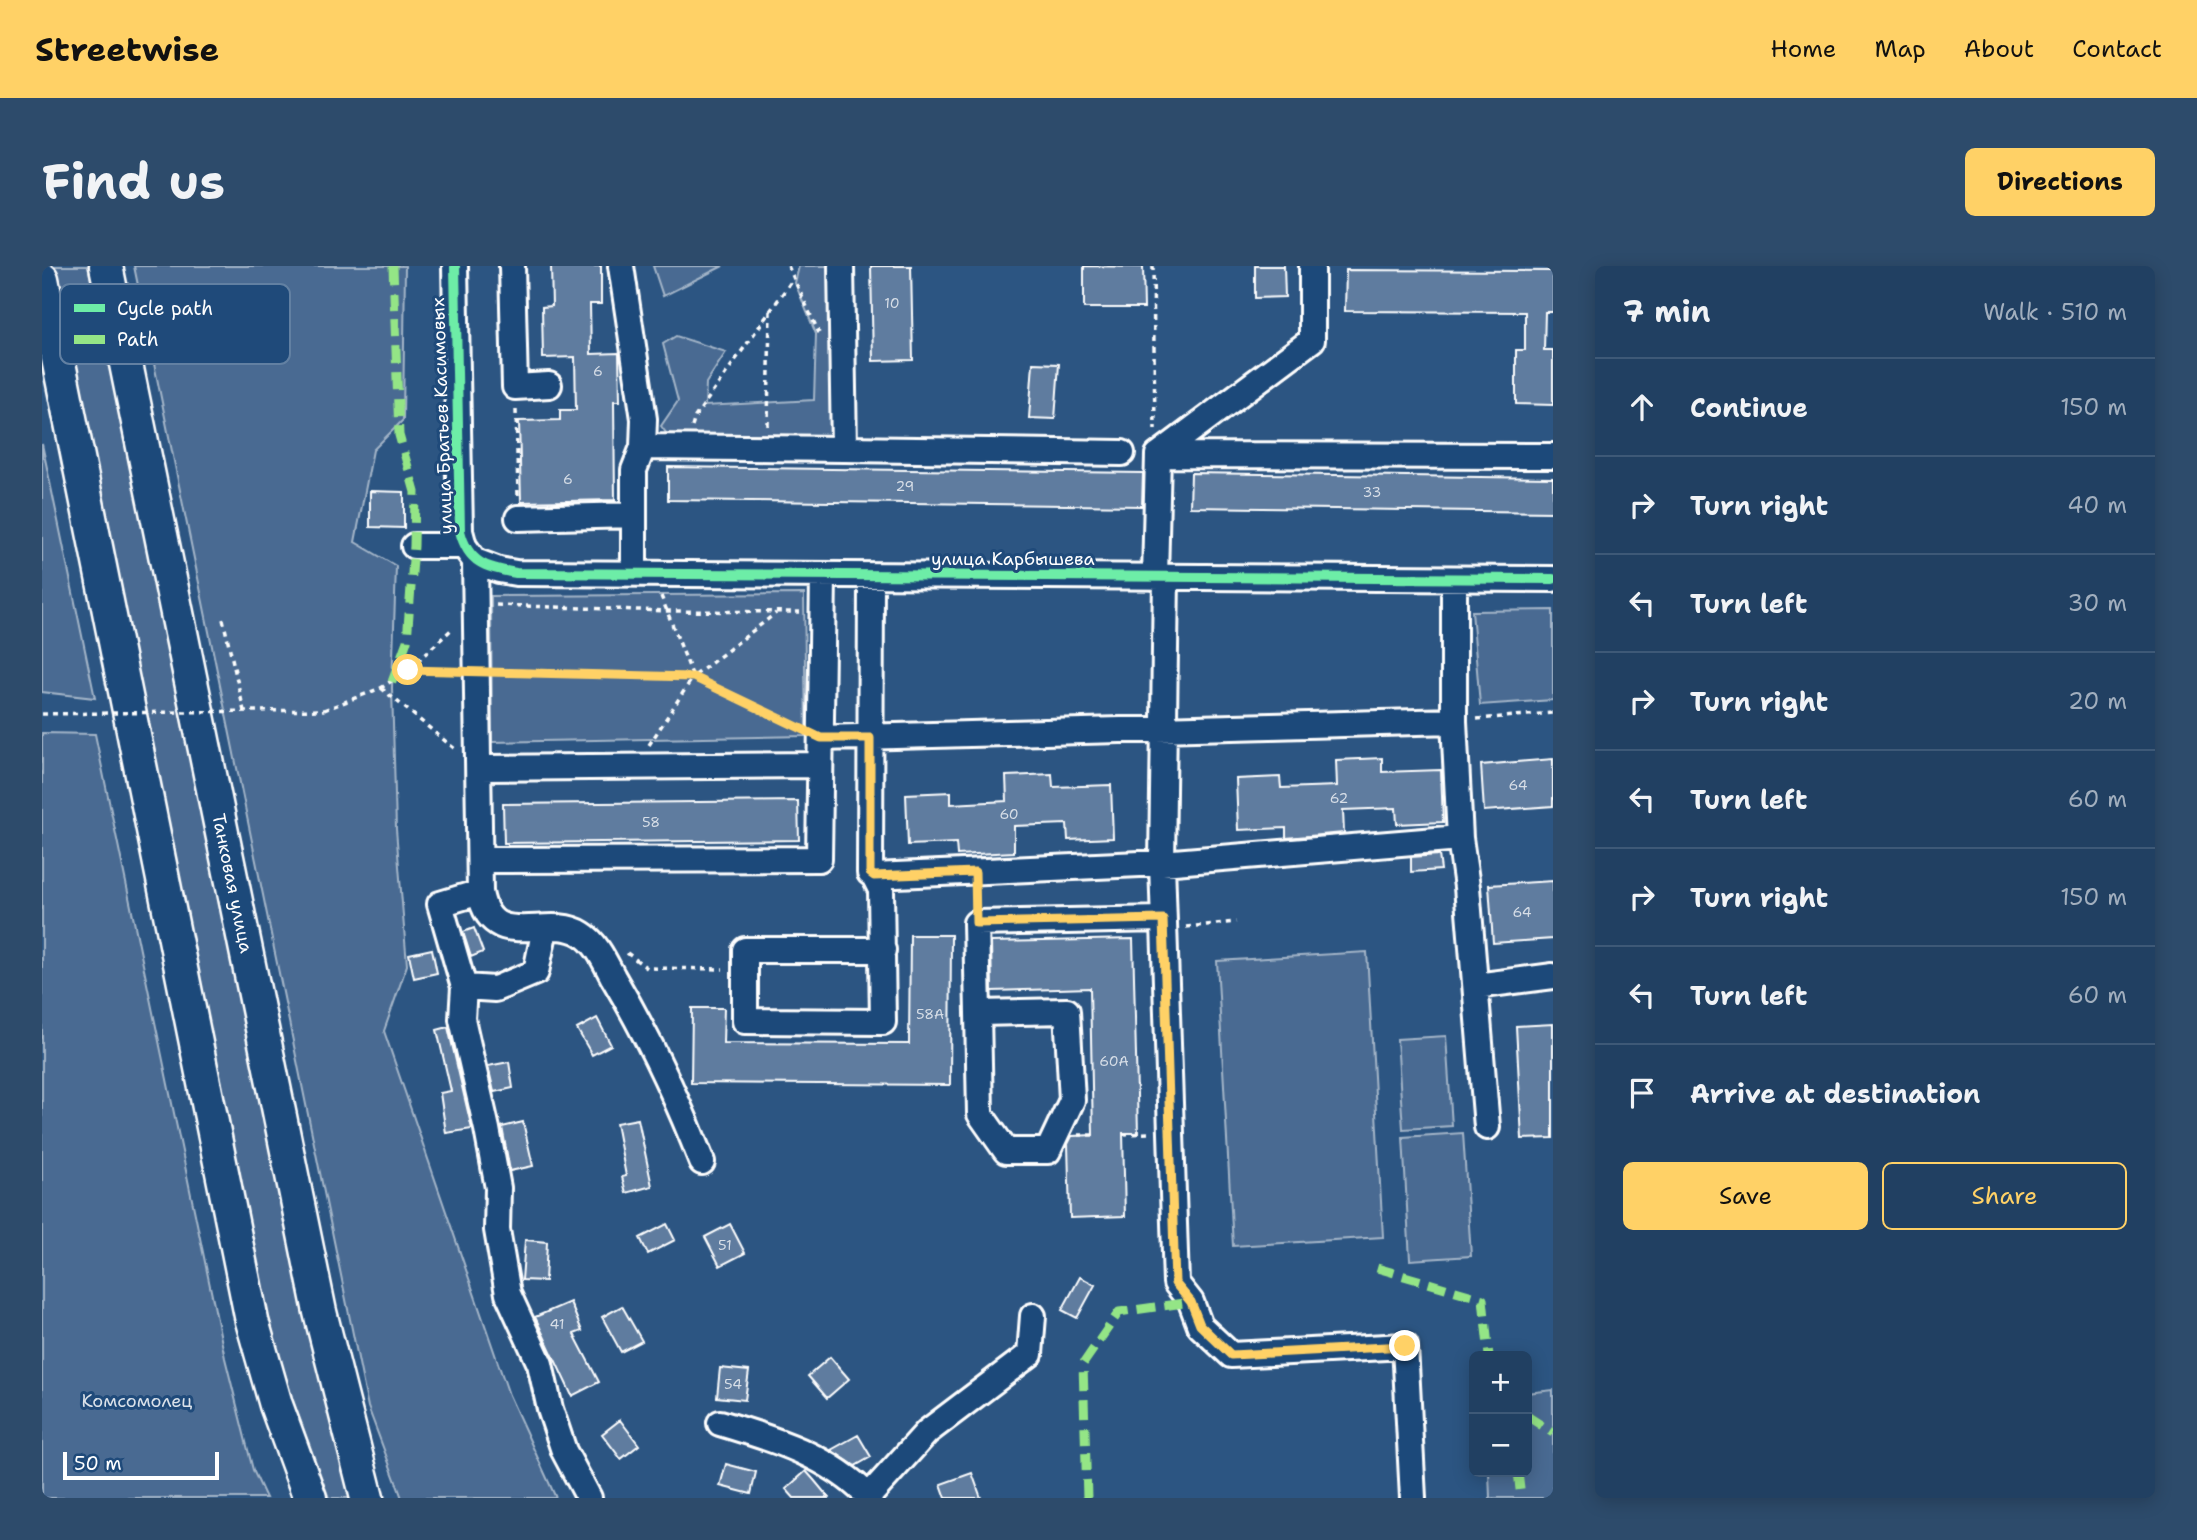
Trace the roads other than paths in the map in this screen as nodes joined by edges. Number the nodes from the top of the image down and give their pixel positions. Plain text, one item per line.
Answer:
1 (106, 266) edge
2 (455, 266) edge
3 (512, 266) edge
4 (621, 266) edge
5 (841, 266) edge
6 (1312, 266) edge
7 (42, 279) edge
8 (110, 284) edge
9 (126, 364) edge
10 (548, 385) dead end
11 (643, 447) junction
12 (844, 449) junction
13 (1122, 453) dead end
14 (1157, 455) junction
15 (1553, 456) edge
16 (633, 515) junction
17 (518, 518) road end
18 (414, 546) dead end
19 (469, 553) junction
20 (642, 574) junction
21 (823, 576) junction
22 (871, 576) junction
23 (1160, 576) junction
24 (1454, 579) junction
25 (1553, 579) edge
26 (1454, 721) junction
27 (1163, 730) junction
28 (821, 738) junction
29 (870, 738) junction
30 (820, 765) junction
31 (478, 768) junction
32 (1460, 838) junction
33 (480, 860) junction
34 (1162, 863) junction
35 (874, 876) junction
36 (480, 892) junction
37 (1163, 924) junction
38 (545, 928) junction
39 (883, 950) junction
40 (1553, 976) edge
41 (1476, 986) junction
42 (464, 987) junction
43 (978, 1013) junction
44 (1487, 1127) dead end
45 (702, 1162) dead end
46 (1033, 1316) dead end
47 (720, 1423) dead end
48 (870, 1497) edge
49 (310, 1498) edge
50 (366, 1498) edge
51 (589, 1498) edge
52 (1413, 1498) edge

1 - 8 main road, Танковая улица
2 - 19 street, улица Братьев Касимовых
3 - 10 street
4 - 11 street
5 - 12 street
6 - 14 street
7 - 49 main road
9 - 50 main road, Танковая улица
11 - 12 street
11 - 16 street
12 - 13 street
14 - 15 street
14 - 23 street
16 - 17 street
16 - 20 street
18 - 19 street, улица Карбышева
19 - 20 street, улица Карбышева
19 - 31 street, улица Братьев Касимовых
20 - 21 street, улица Карбышева
21 - 22 street, улица Карбышева
21 - 28 street
22 - 23 street, улица Карбышева
22 - 29 street
23 - 24 street, улица Карбышева
23 - 27 street
24 - 25 street, улица Карбышева
24 - 26 street
26 - 27 street
26 - 32 street
27 - 29 street
27 - 34 street
28 - 29 street
28 - 30 street
29 - 35 street
30 - 31 street
30 - 33 street
31 - 33 street, улица Братьев Касимовых
32 - 34 street
32 - 41 street
33 - 36 street, улица Братьев Касимовых
34 - 35 street
34 - 37 street
35 - 39 street
36 - 38 street
36 - 42 street
37 - 43 street
37 - 52 street
38 - 42 street
38 - 45 street
39 - 39 street
40 - 41 street
41 - 44 street
42 - 51 street
43 - 43 street
46 - 48 street
47 - 48 street

